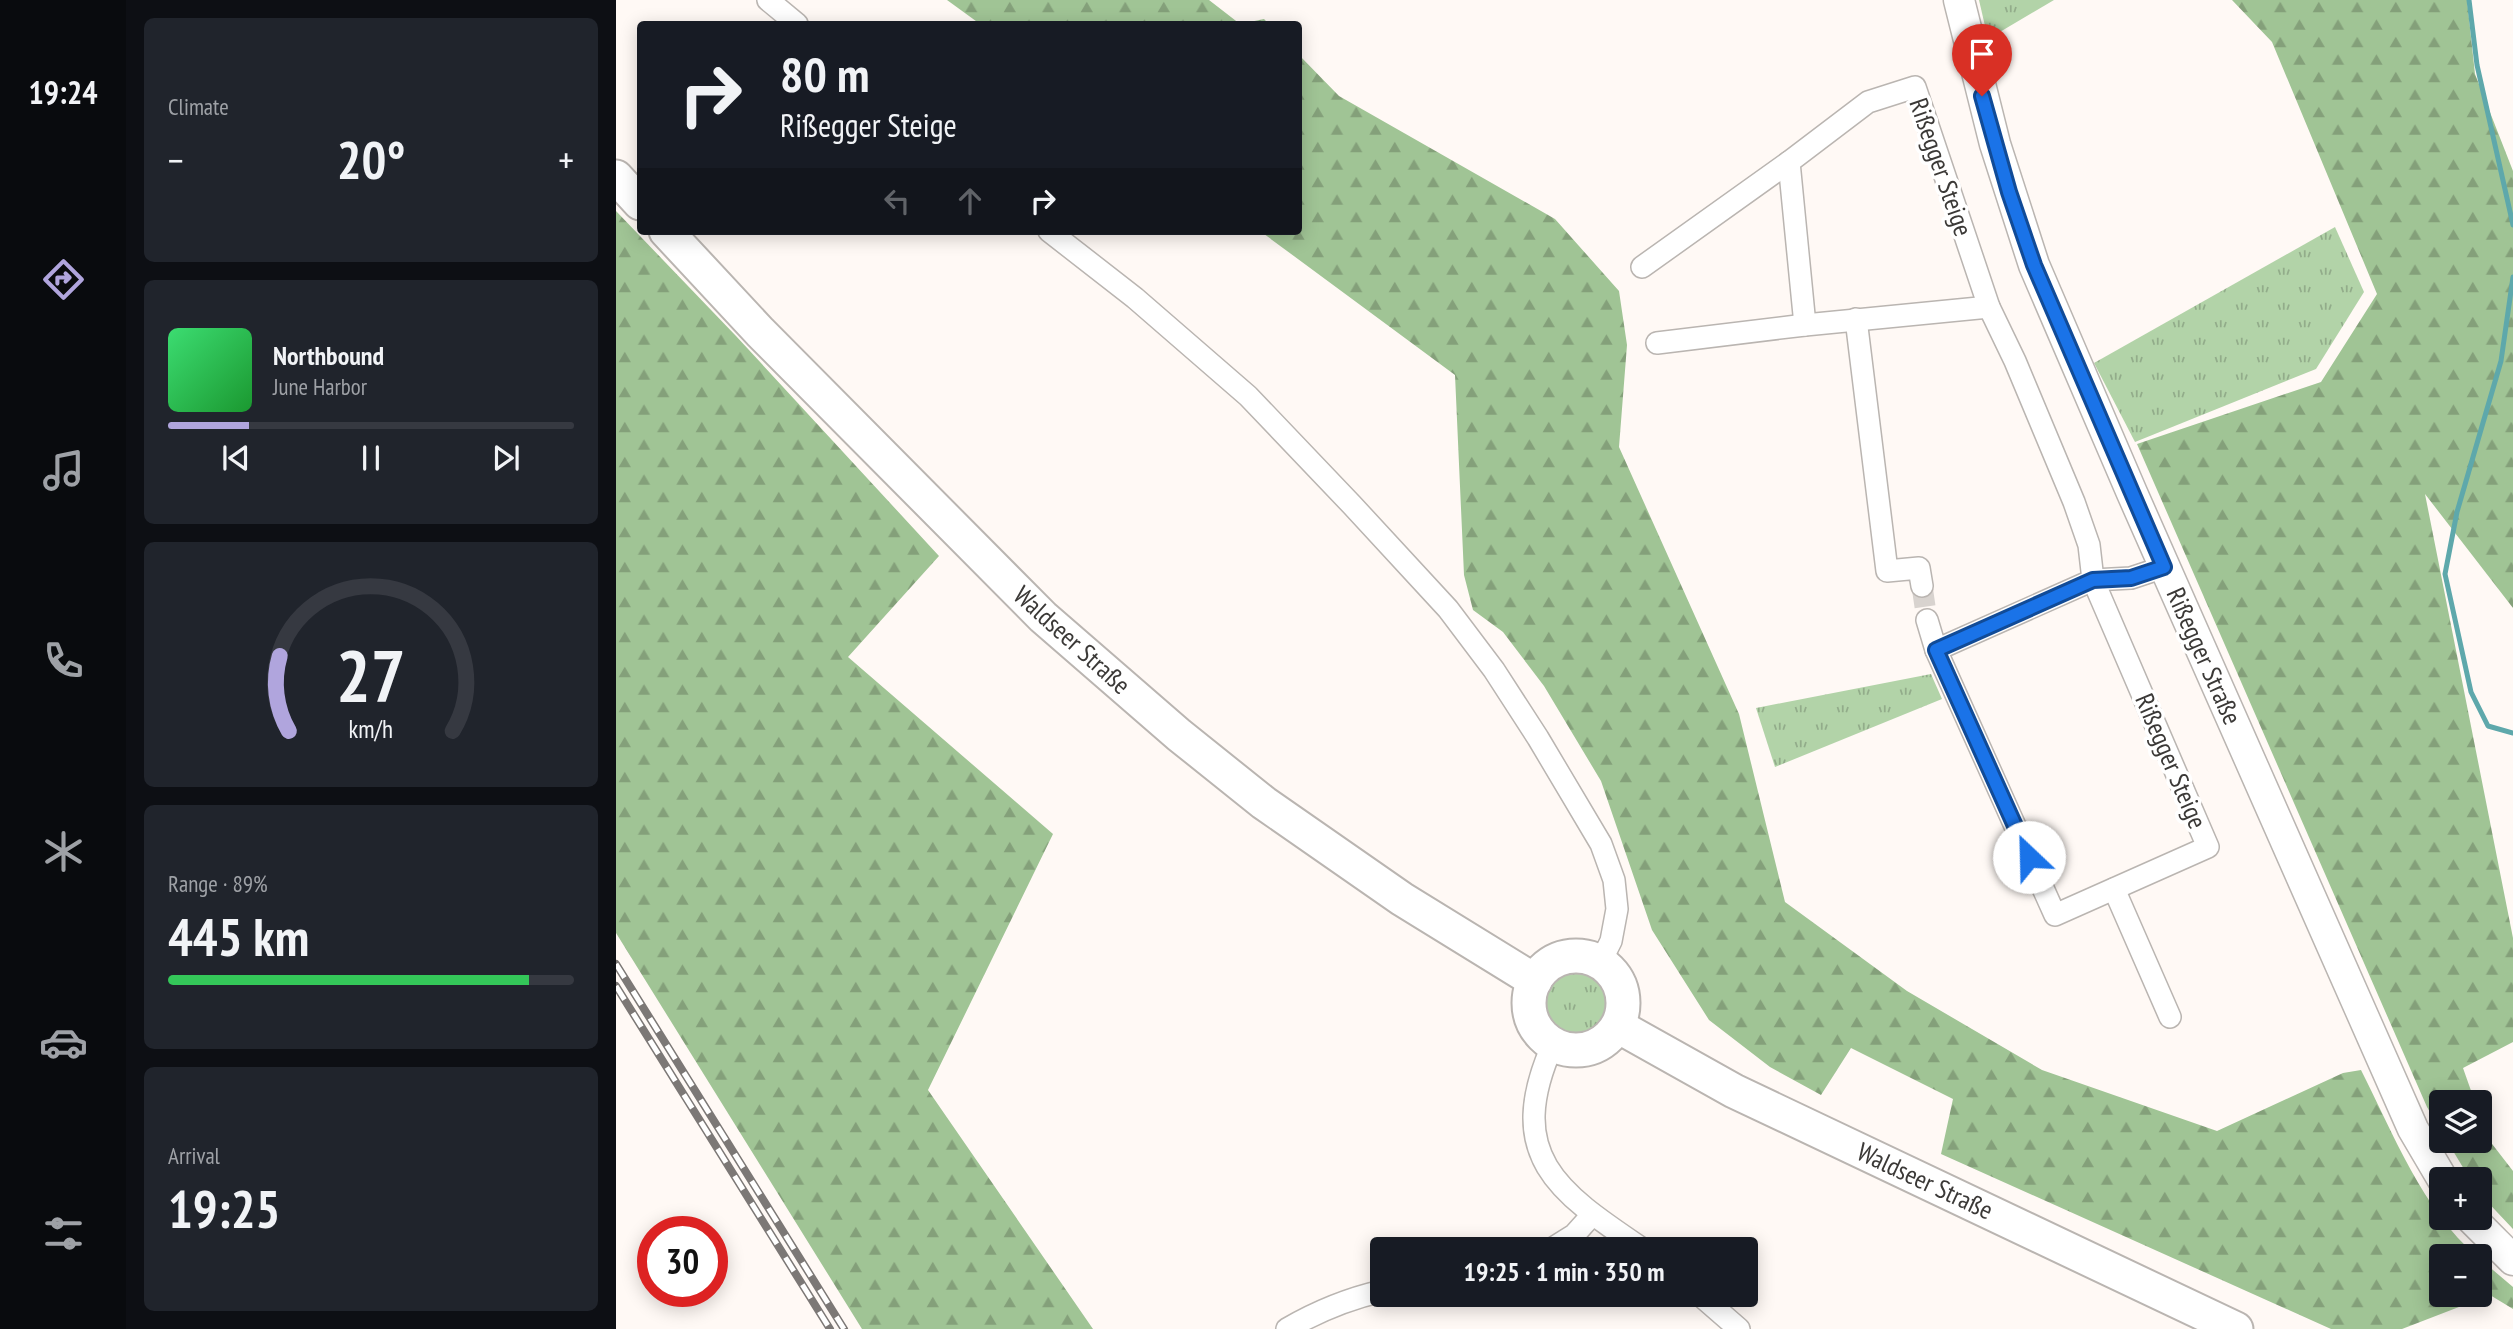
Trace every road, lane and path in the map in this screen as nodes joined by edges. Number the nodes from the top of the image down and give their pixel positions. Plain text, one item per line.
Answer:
1 (768, 0) edge
2 (1959, 0) edge
3 (793, 21) edge
4 (1789, 162) junction
5 (616, 177) edge
6 (637, 200) edge
7 (670, 235) edge
8 (1054, 235) edge
9 (1642, 267) dead end
10 (1989, 306) junction
11 (1856, 319) junction
12 (1805, 325) junction
13 (1657, 343) dead end
14 (2164, 567) junction
15 (2093, 580) junction
16 (1922, 586) tunnel mouth
17 (1927, 620) tunnel mouth
18 (1936, 650) junction
19 (2114, 889) junction
20 (1600, 963) junction
21 (1535, 981) junction
22 (2170, 1017) dead end
23 (1618, 1026) junction
24 (1553, 1044) junction
25 (2435, 1167) edge
26 (1592, 1214) junction
27 (2483, 1230) edge
28 (1571, 1237) edge
29 (1625, 1237) edge
30 (2513, 1261) edge
31 (1370, 1294) edge
32 (1714, 1307) edge
33 (1287, 1329) edge
34 (1739, 1329) edge
35 (2236, 1329) edge

1 - 3 street
2 - 14 street, Rißegger Straße
4 - 9 street, Rißegger Steige
4 - 10 street, Rißegger Steige
4 - 12 street
5 - 6 main road
7 - 21 main road, Waldseer Straße
8 - 20 street
10 - 11 street
10 - 15 street, Rißegger Steige
11 - 12 street
11 - 16 street
12 - 13 street
14 - 15 street
14 - 25 street, Rißegger Straße
15 - 18 street
15 - 19 street, Rißegger Steige
17 - 18 street
18 - 19 street, Rißegger Steige
19 - 22 street
20 - 21 main road
20 - 23 main road
21 - 24 main road
23 - 24 main road
23 - 35 main road, Waldseer Straße
24 - 26 street
26 - 28 street
26 - 29 street
27 - 30 street
31 - 33 street
32 - 34 street

